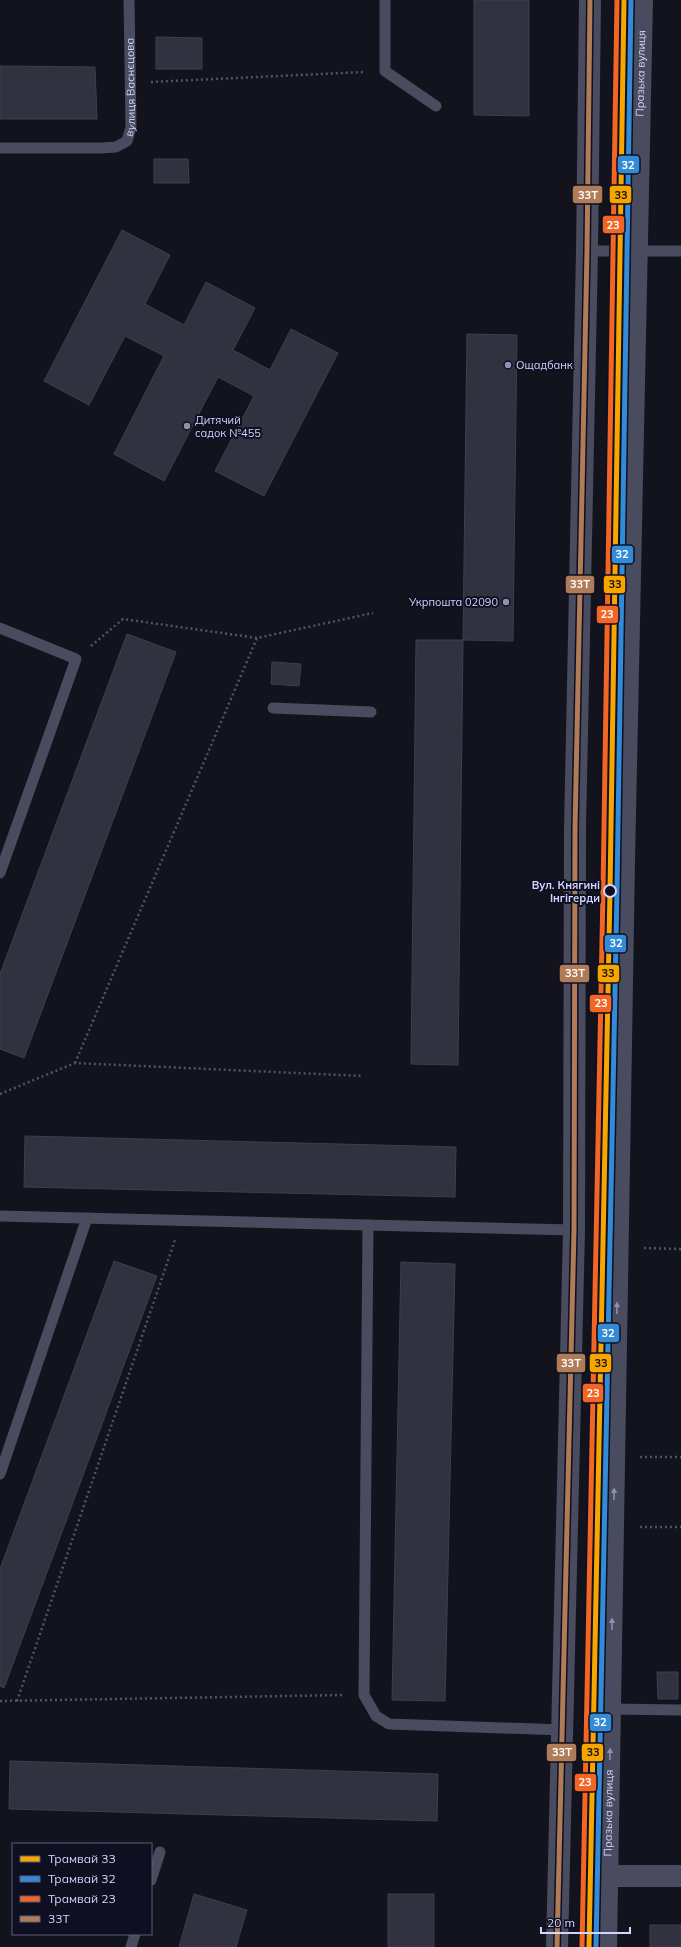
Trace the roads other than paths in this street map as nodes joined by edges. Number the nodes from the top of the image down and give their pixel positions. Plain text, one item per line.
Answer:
1 (129, 0) edge
2 (385, 0) edge
3 (590, 0) edge
4 (642, 0) edge
5 (436, 106) dead end
6 (0, 148) edge
7 (587, 251) junction
8 (681, 251) edge
9 (636, 252) junction
10 (0, 628) edge
11 (273, 708) dead end
12 (371, 712) dead end
13 (0, 873) edge
14 (0, 1216) edge
15 (87, 1218) junction
16 (368, 1225) junction
17 (574, 1230) junction
18 (0, 1474) edge
19 (611, 1710) junction
20 (681, 1710) edge
21 (562, 1730) junction
22 (160, 1852) dead end
23 (608, 1876) junction
24 (681, 1876) edge
25 (152, 1877) edge
26 (135, 1935) edge
27 (131, 1947) edge
28 (557, 1947) edge
29 (606, 1947) edge

1 - 6 lane, вулиця Васнєцова
2 - 5 lane
3 - 7 street
4 - 9 street, Празька вулиця
7 - 9 lane
7 - 17 street
8 - 9 lane
19 -> 9 street, Празька вулиця
10 - 13 lane
11 - 12 lane
14 - 15 lane
15 - 16 lane
15 - 18 lane
16 - 17 lane
16 - 21 lane
17 - 21 street
19 - 20 lane
23 -> 19 street, Празька вулиця
21 - 28 street
22 - 25 lane
23 - 24 street
23 - 29 street, Празька вулиця
26 - 27 lane

